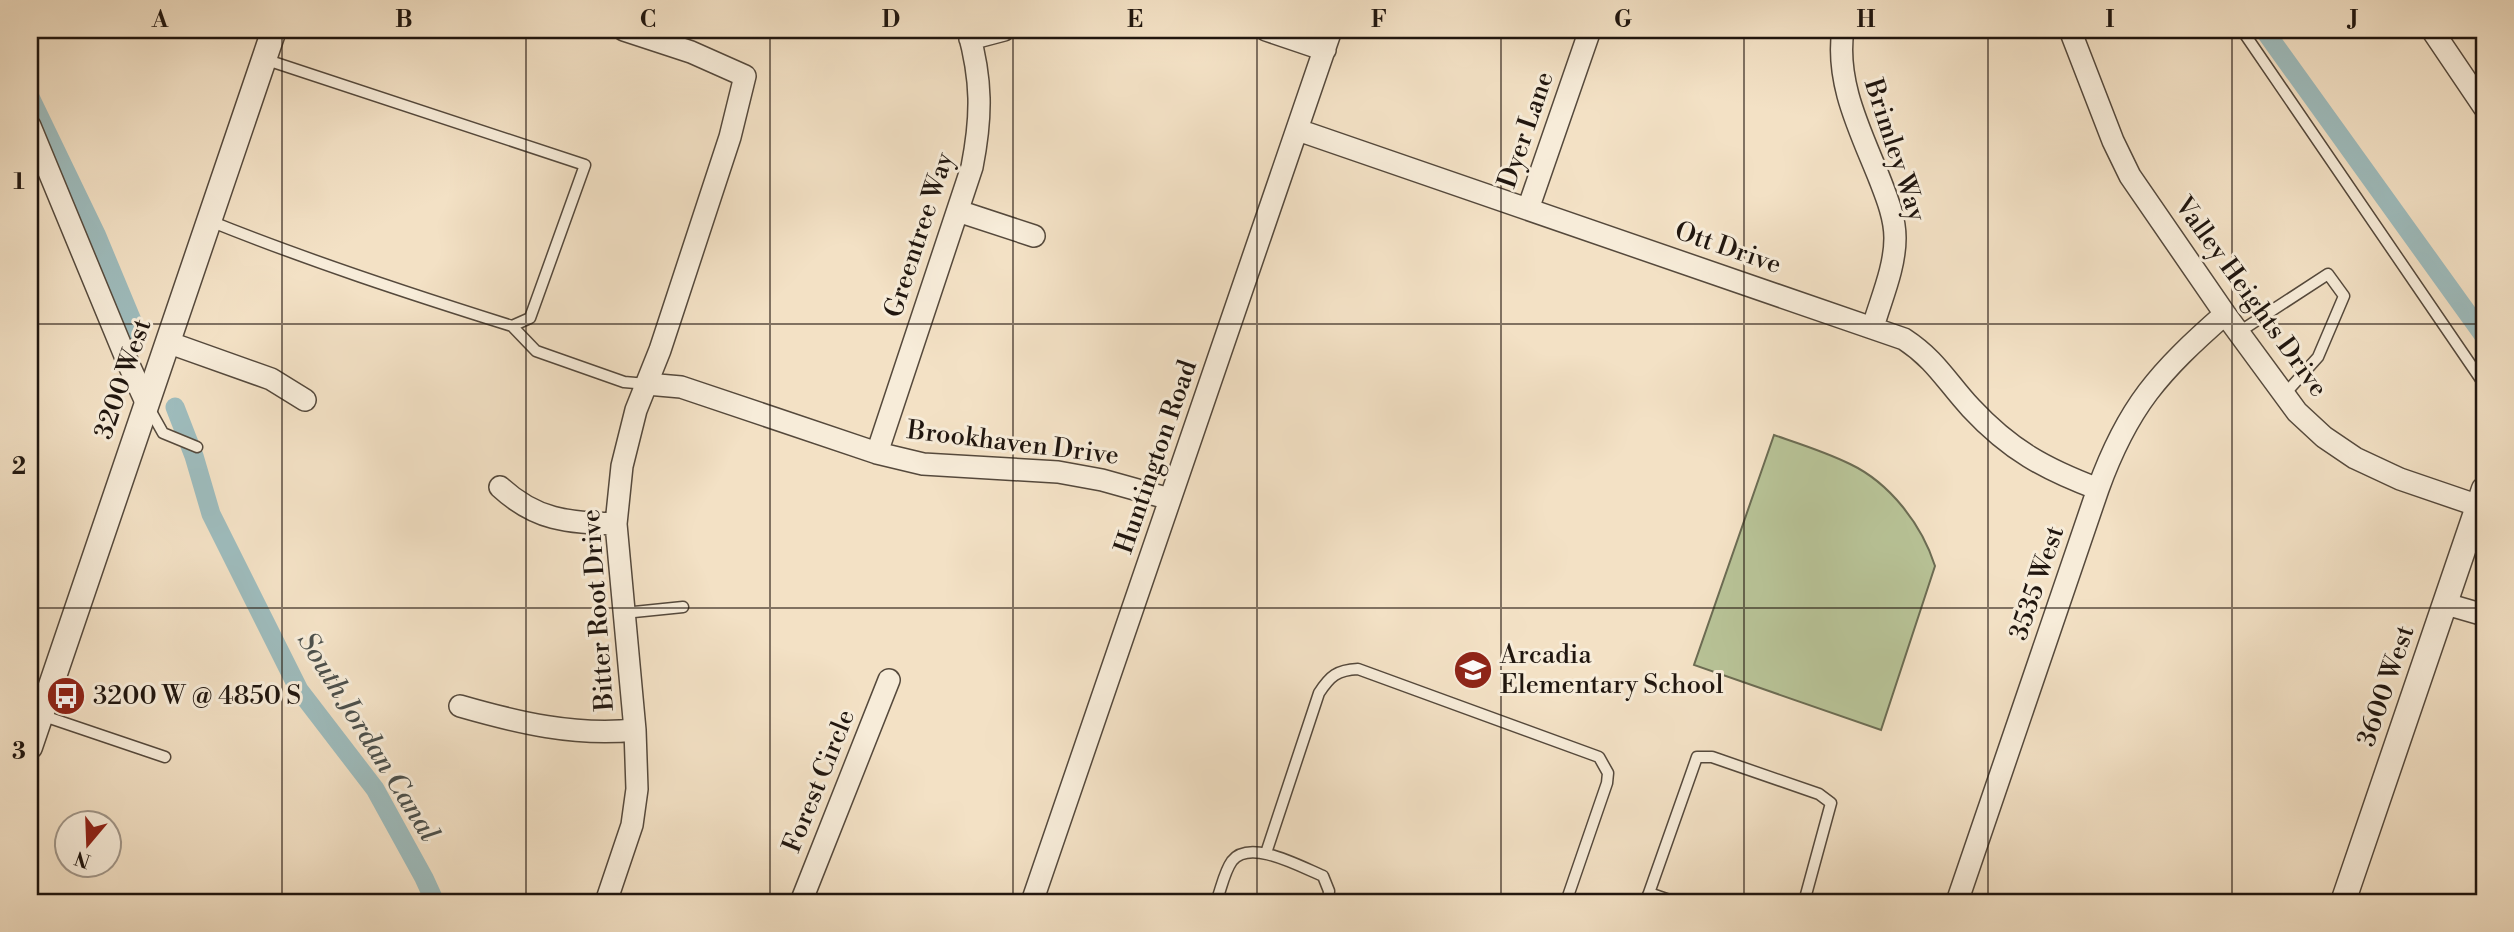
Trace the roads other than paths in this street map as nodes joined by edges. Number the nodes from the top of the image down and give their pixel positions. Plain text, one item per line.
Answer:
1 (274, 30) edge
2 (624, 30) edge
3 (1004, 30) edge
4 (1266, 30) edge
5 (1590, 30) edge
6 (1843, 30) edge
7 (2070, 30) edge
8 (2242, 30) edge
9 (2432, 30) edge
10 (969, 34) edge
11 (1328, 40) edge
12 (264, 59) junction
13 (2484, 107) edge
14 (30, 126) edge
15 (1298, 130) junction
16 (1528, 209) junction
17 (958, 211) junction
18 (209, 220) junction
19 (1034, 236) dead end
20 (2225, 314) junction
21 (512, 326) junction
22 (1873, 327) junction
23 (2239, 332) junction
24 (167, 342) junction
25 (647, 384) junction
26 (2484, 384) edge
27 (2284, 396) junction
28 (305, 400) dead end
29 (146, 402) junction
30 (197, 447) dead end
31 (877, 453) junction
32 (500, 487) dead end
33 (2098, 489) junction
34 (2481, 497) edge
35 (1170, 499) junction
36 (616, 524) junction
37 (2446, 604) junction
38 (683, 607) dead end
39 (624, 613) junction
40 (2484, 615) edge
41 (888, 680) dead end
42 (460, 706) dead end
43 (35, 713) edge
44 (635, 730) junction
45 (30, 747) edge
46 (165, 757) dead end
47 (1266, 853) junction
48 (1647, 898) edge
49 (606, 902) edge
50 (801, 902) edge
51 (1032, 902) edge
52 (1216, 902) edge
53 (1328, 902) edge
54 (1566, 902) edge
55 (1675, 902) edge
56 (1804, 902) edge
57 (1957, 902) edge
58 (2343, 902) edge

1 - 12 street, 3200 West
2 - 25 street, Bitter Root Drive
3 - 10 street
4 - 11 street
5 - 16 street, Dyer Lane
6 - 22 street, Brimley Way
7 - 20 street, Valley Heights Drive
8 - 26 lane
9 - 13 street
10 - 17 street, Greentree Way
11 - 15 street, Huntington Road
12 - 18 street, 3200 West
12 - 21 lane
14 - 29 street
15 - 16 street, Ott Drive
15 - 35 street, Huntington Road
16 - 22 street, Ott Drive
17 - 19 street
17 - 31 street, Greentree Way
18 - 21 lane
18 - 24 street, 3200 West
20 - 23 street, Valley Heights Drive
20 - 33 street, 3535 West
21 - 25 lane
22 - 33 street, Ott Drive
23 - 27 street, Valley Heights Drive
23 - 27 lane
24 - 28 street
24 - 29 street, 3200 West
25 - 31 street, Brookhaven Drive
25 - 36 street, Bitter Root Drive
27 - 34 street, Valley Heights Drive
29 - 30 lane
29 - 43 street, 3200 West
31 - 35 street, Brookhaven Drive
32 - 36 street
33 - 57 street, 3535 West
34 - 37 street, 3600 West
35 - 51 street, Huntington Road
36 - 39 street, Bitter Root Drive
37 - 40 street
37 - 58 street, 3600 West
38 - 39 lane
39 - 44 street, Bitter Root Drive
41 - 50 street, Forest Circle
42 - 44 street
43 - 45 street, 3200 West
43 - 46 lane
44 - 49 street, Bitter Root Drive
47 - 52 lane
47 - 53 lane
47 - 54 lane
48 - 55 lane
48 - 56 lane

